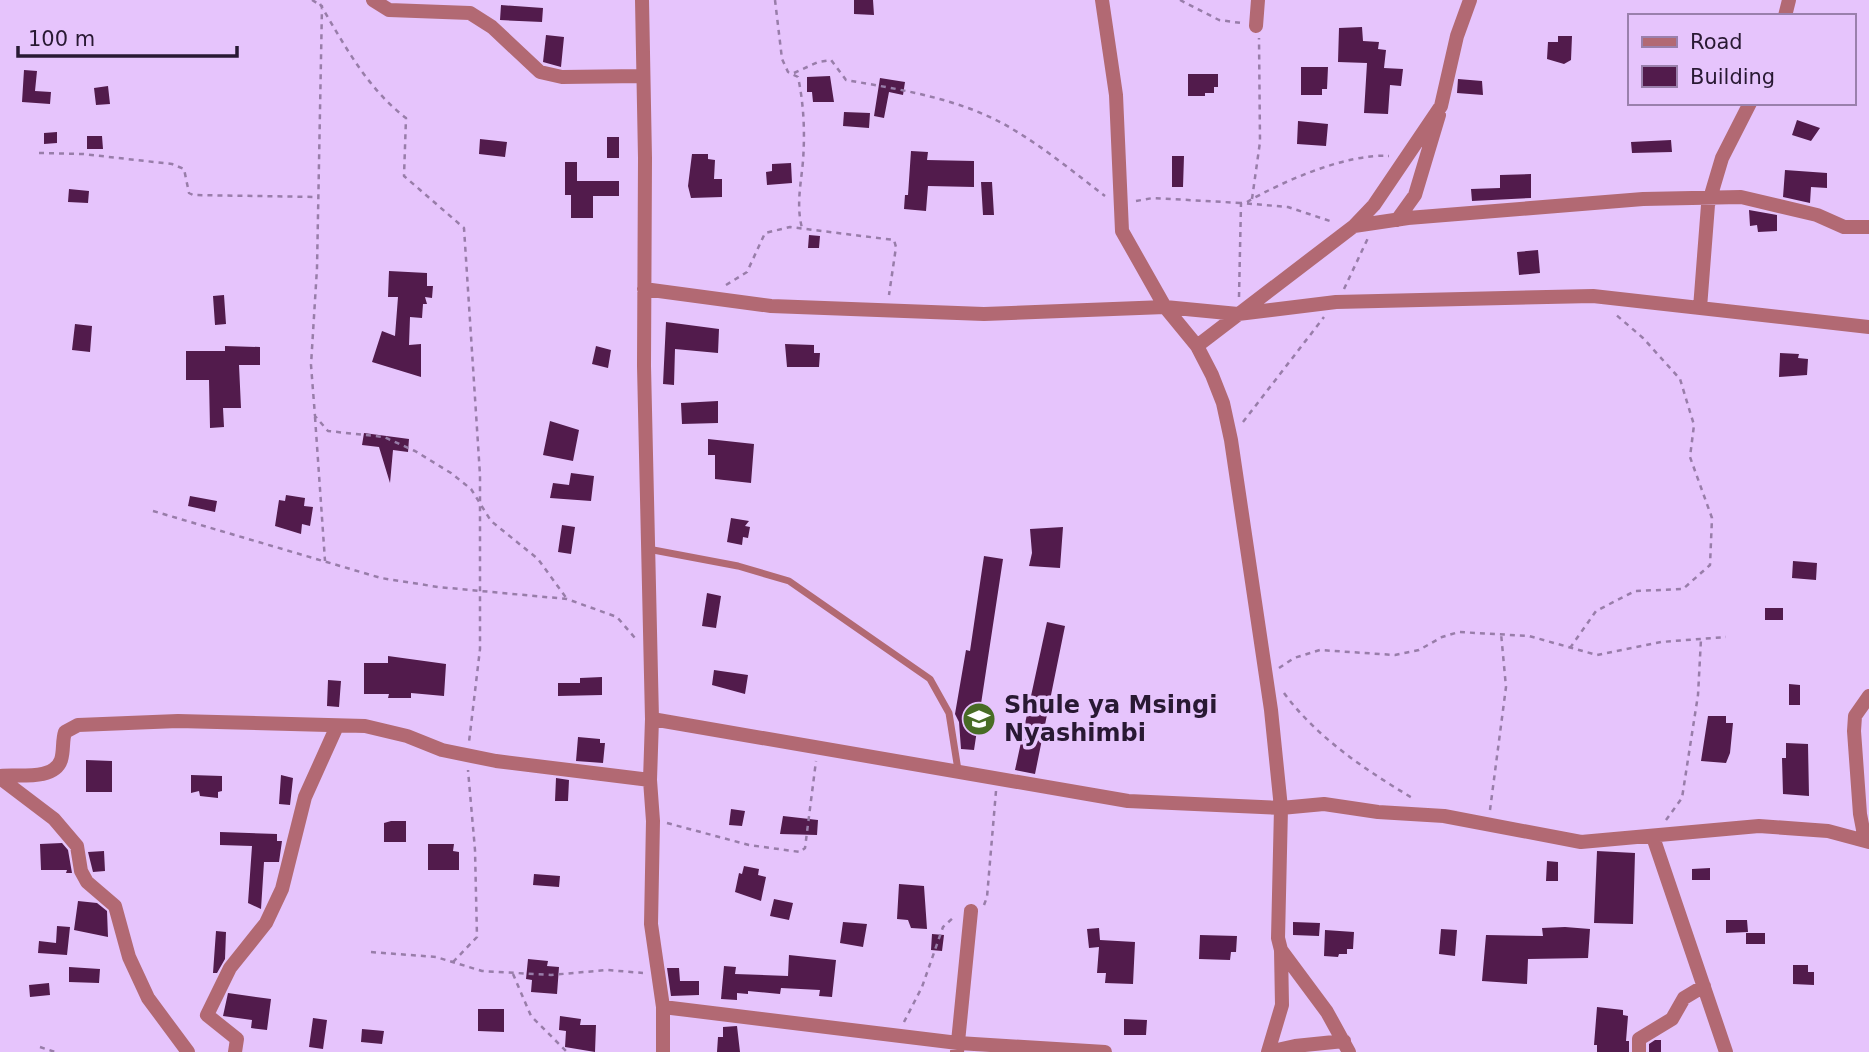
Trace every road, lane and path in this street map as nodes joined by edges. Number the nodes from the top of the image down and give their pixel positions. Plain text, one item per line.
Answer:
1 (312, 0) edge
2 (373, 0) edge
3 (642, 0) edge
4 (775, 0) edge
5 (1102, 0) edge
6 (1180, 0) edge
7 (1258, 0) edge
8 (1470, 0) edge
9 (320, 4) junction
10 (1256, 26) junction
11 (794, 73) junction
12 (642, 76) junction
13 (1749, 105) edge
14 (1441, 106) junction
15 (39, 153) dead end
16 (1407, 157) junction
17 (319, 197) junction
18 (1252, 198) junction
19 (1710, 198) junction
20 (1243, 203) junction
21 (1118, 205) junction
22 (1397, 220) junction
23 (1375, 223) junction
24 (1354, 226) junction
25 (1869, 227) edge
26 (802, 228) junction
27 (644, 289) junction
28 (709, 298) junction
29 (1336, 302) junction
30 (1165, 307) junction
31 (1700, 308) junction
32 (886, 310) junction
33 (1613, 313) dead end
34 (1238, 314) junction
35 (1869, 327) edge
36 (1197, 346) junction
37 (315, 416) junction
38 (1231, 440) junction
39 (153, 511) dead end
40 (648, 549) junction
41 (325, 561) junction
42 (567, 599) junction
43 (1501, 633) junction
44 (1726, 637) dead end
45 (1701, 639) junction
46 (1570, 648) junction
47 (650, 657) junction
48 (1264, 666) junction
49 (1283, 691) dead end
50 (1869, 696) edge
51 (652, 719) junction
52 (337, 726) junction
53 (468, 750) dead end
54 (818, 750) junction
55 (467, 763) dead end
56 (958, 770) junction
57 (0, 777) edge
58 (649, 780) junction
59 (1423, 804) dead end
60 (1281, 808) junction
61 (653, 821) junction
62 (1488, 824) junction
63 (1653, 836) junction
64 (1867, 841) edge
65 (971, 911) dead end
66 (1281, 950) junction
67 (371, 952) dead end
68 (453, 962) junction
69 (513, 974) junction
70 (656, 975) junction
71 (1704, 986) junction
72 (663, 1007) junction
73 (40, 1047) dead end
74 (958, 1047) edge
75 (1347, 1047) edge
76 (55, 1052) edge
77 (188, 1052) edge
78 (234, 1052) edge
79 (567, 1052) edge
80 (663, 1052) edge
81 (1105, 1052) edge
82 (1268, 1052) edge
83 (1639, 1052) edge
84 (1726, 1052) edge

1 - 9 path
2 - 12 street
3 - 12 street
4 - 11 path
5 - 21 street
6 - 10 path
7 - 10 street
8 - 14 street
9 - 17 path
9 - 53 path
10 - 18 path
11 - 21 path
11 - 26 path
12 - 27 street
13 - 19 street
14 - 16 street
14 - 22 street
15 - 17 path
16 - 18 path
16 - 24 street
17 - 37 path
18 - 20 path
19 - 22 street
19 - 25 street
19 - 31 street
20 - 21 path
20 - 24 path
20 - 34 path
21 - 30 street
22 - 23 street
23 - 24 street
23 - 29 path
24 - 34 street
26 - 28 path
26 - 32 path
27 - 28 street
27 - 40 street
28 - 32 street
29 - 31 street
29 - 34 street
29 - 38 path
30 - 32 street
30 - 34 street
30 - 36 street
31 - 35 street
33 - 46 path
34 - 36 street
36 - 38 street
37 - 41 path
37 - 42 path
38 - 48 street
39 - 41 path
40 - 47 street
40 - 56 lane
41 - 42 path
42 - 47 path
43 - 46 path
43 - 48 path
43 - 62 path
44 - 45 path
45 - 46 path
45 - 63 path
47 - 51 street
48 - 60 street
49 - 59 path
50 - 64 street
51 - 54 street
51 - 58 street
52 - 57 street
52 - 58 street
52 - 78 street
54 - 56 street
54 - 61 path
55 - 68 path
56 - 60 street
57 - 77 street
58 - 61 street
60 - 62 street
60 - 66 street
61 - 70 street
62 - 63 street
63 - 64 street
63 - 71 street
65 - 74 street
66 - 75 street
66 - 82 street
67 - 68 path
68 - 69 path
69 - 70 path
69 - 79 path
70 - 72 street
71 - 83 street
71 - 84 street
72 - 74 street
72 - 80 street
73 - 76 path
74 - 81 street
75 - 82 street

